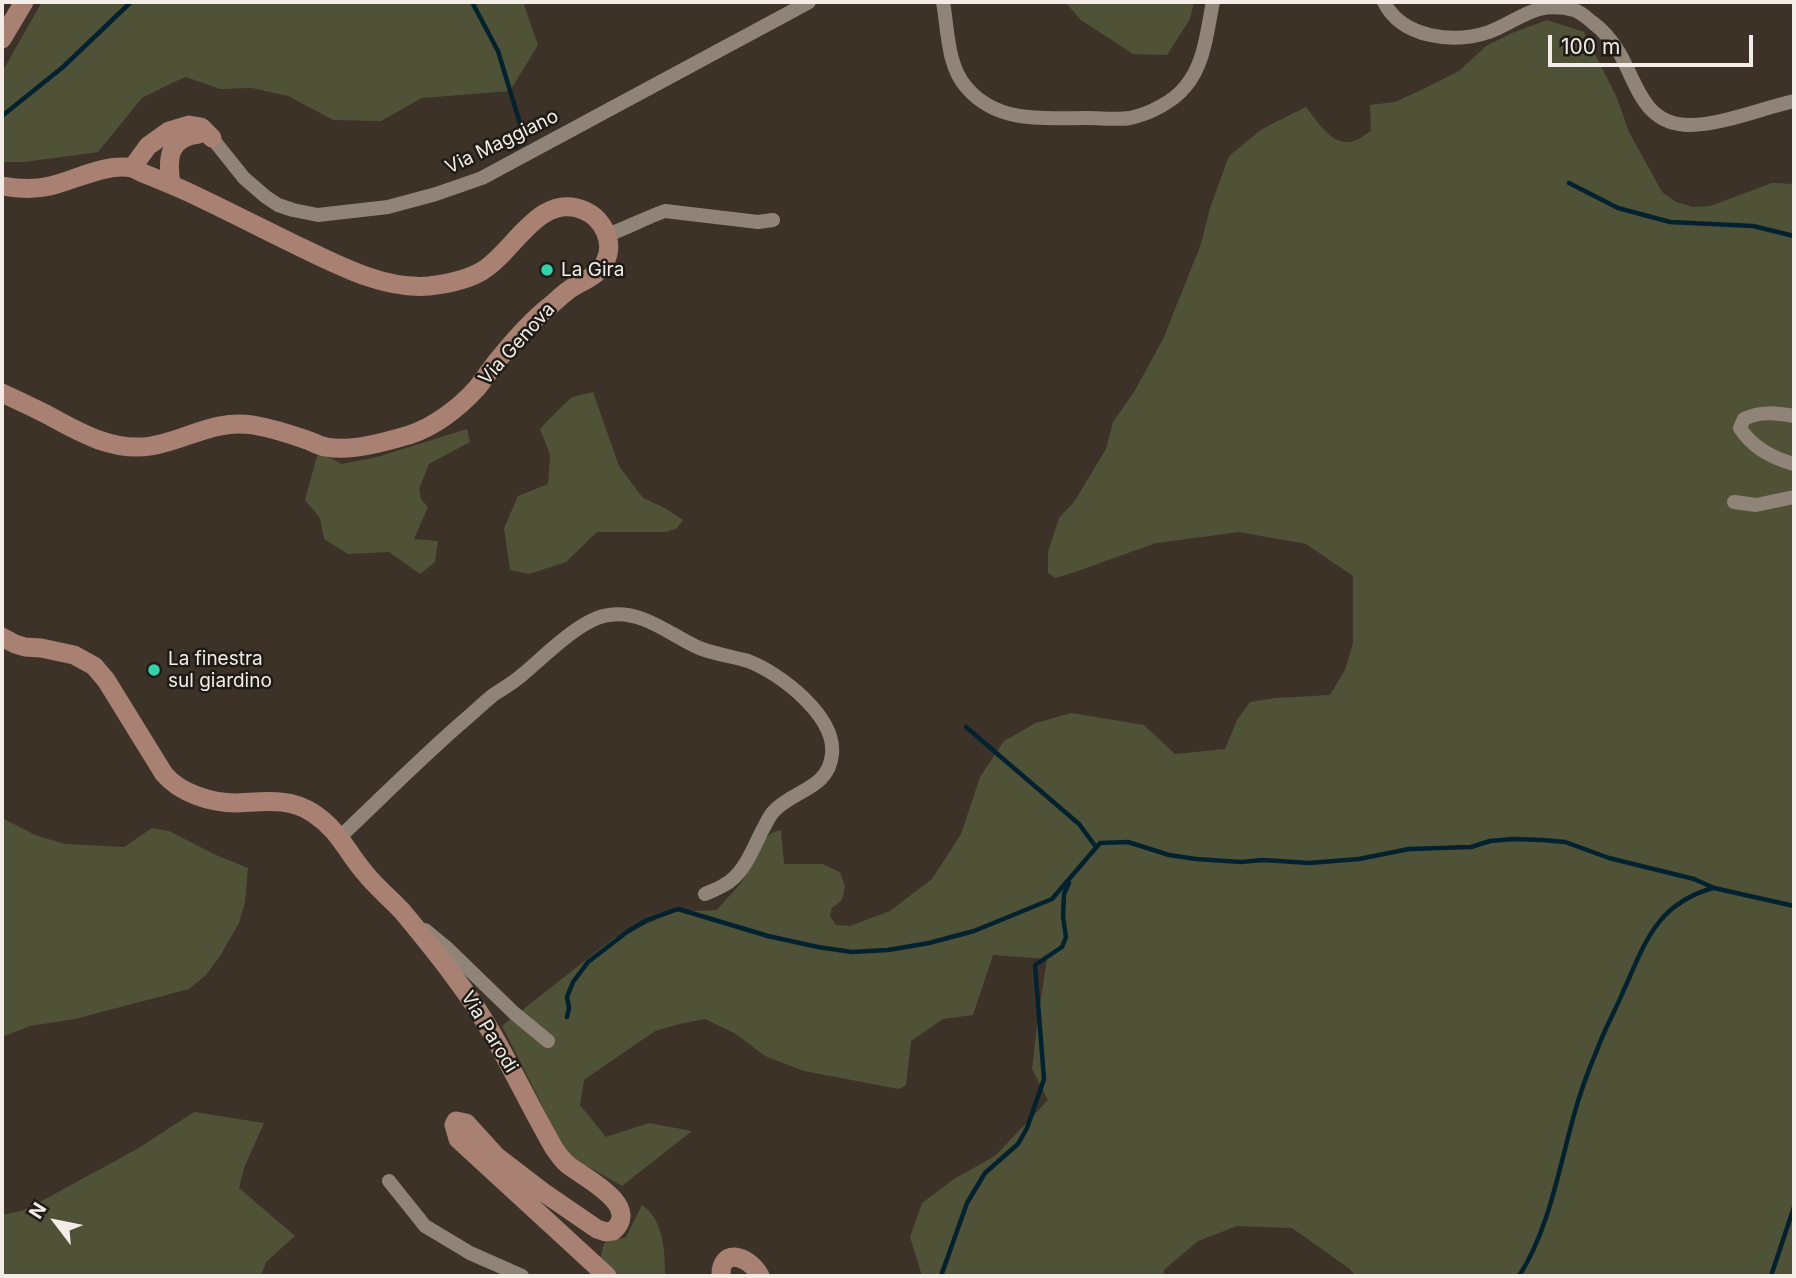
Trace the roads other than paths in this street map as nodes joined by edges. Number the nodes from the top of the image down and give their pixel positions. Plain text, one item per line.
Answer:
1 (24, 2) edge
2 (809, 2) edge
3 (943, 2) edge
4 (1213, 2) edge
5 (1384, 2) edge
6 (2, 39) edge
7 (1794, 101) edge
8 (212, 138) junction
9 (132, 168) junction
10 (171, 184) junction
11 (2, 186) edge
12 (773, 220) dead end
13 (607, 235) junction
14 (2, 393) edge
15 (1794, 416) edge
16 (1794, 464) edge
17 (1794, 497) edge
18 (1734, 502) dead end
19 (2, 637) edge
20 (341, 837) junction
21 (705, 894) dead end
22 (400, 909) junction
23 (548, 1041) dead end
24 (389, 1181) dead end
25 (517, 1275) edge
26 (607, 1276) edge
27 (721, 1276) edge
28 (760, 1276) edge

1 - 6 main road
2 - 8 street, Via Maggiano
3 - 4 street
5 - 7 street
8 - 9 main road
8 - 10 main road
9 - 10 main road
9 - 11 main road
10 - 13 main road
12 - 13 street
13 - 14 main road, Via Genova
15 - 16 street
17 - 18 street
19 - 20 main road, Via Parodi
20 - 21 street
20 - 22 main road, Via Parodi
22 - 23 street
22 - 26 main road, Via Parodi
24 - 25 street
27 - 28 main road

